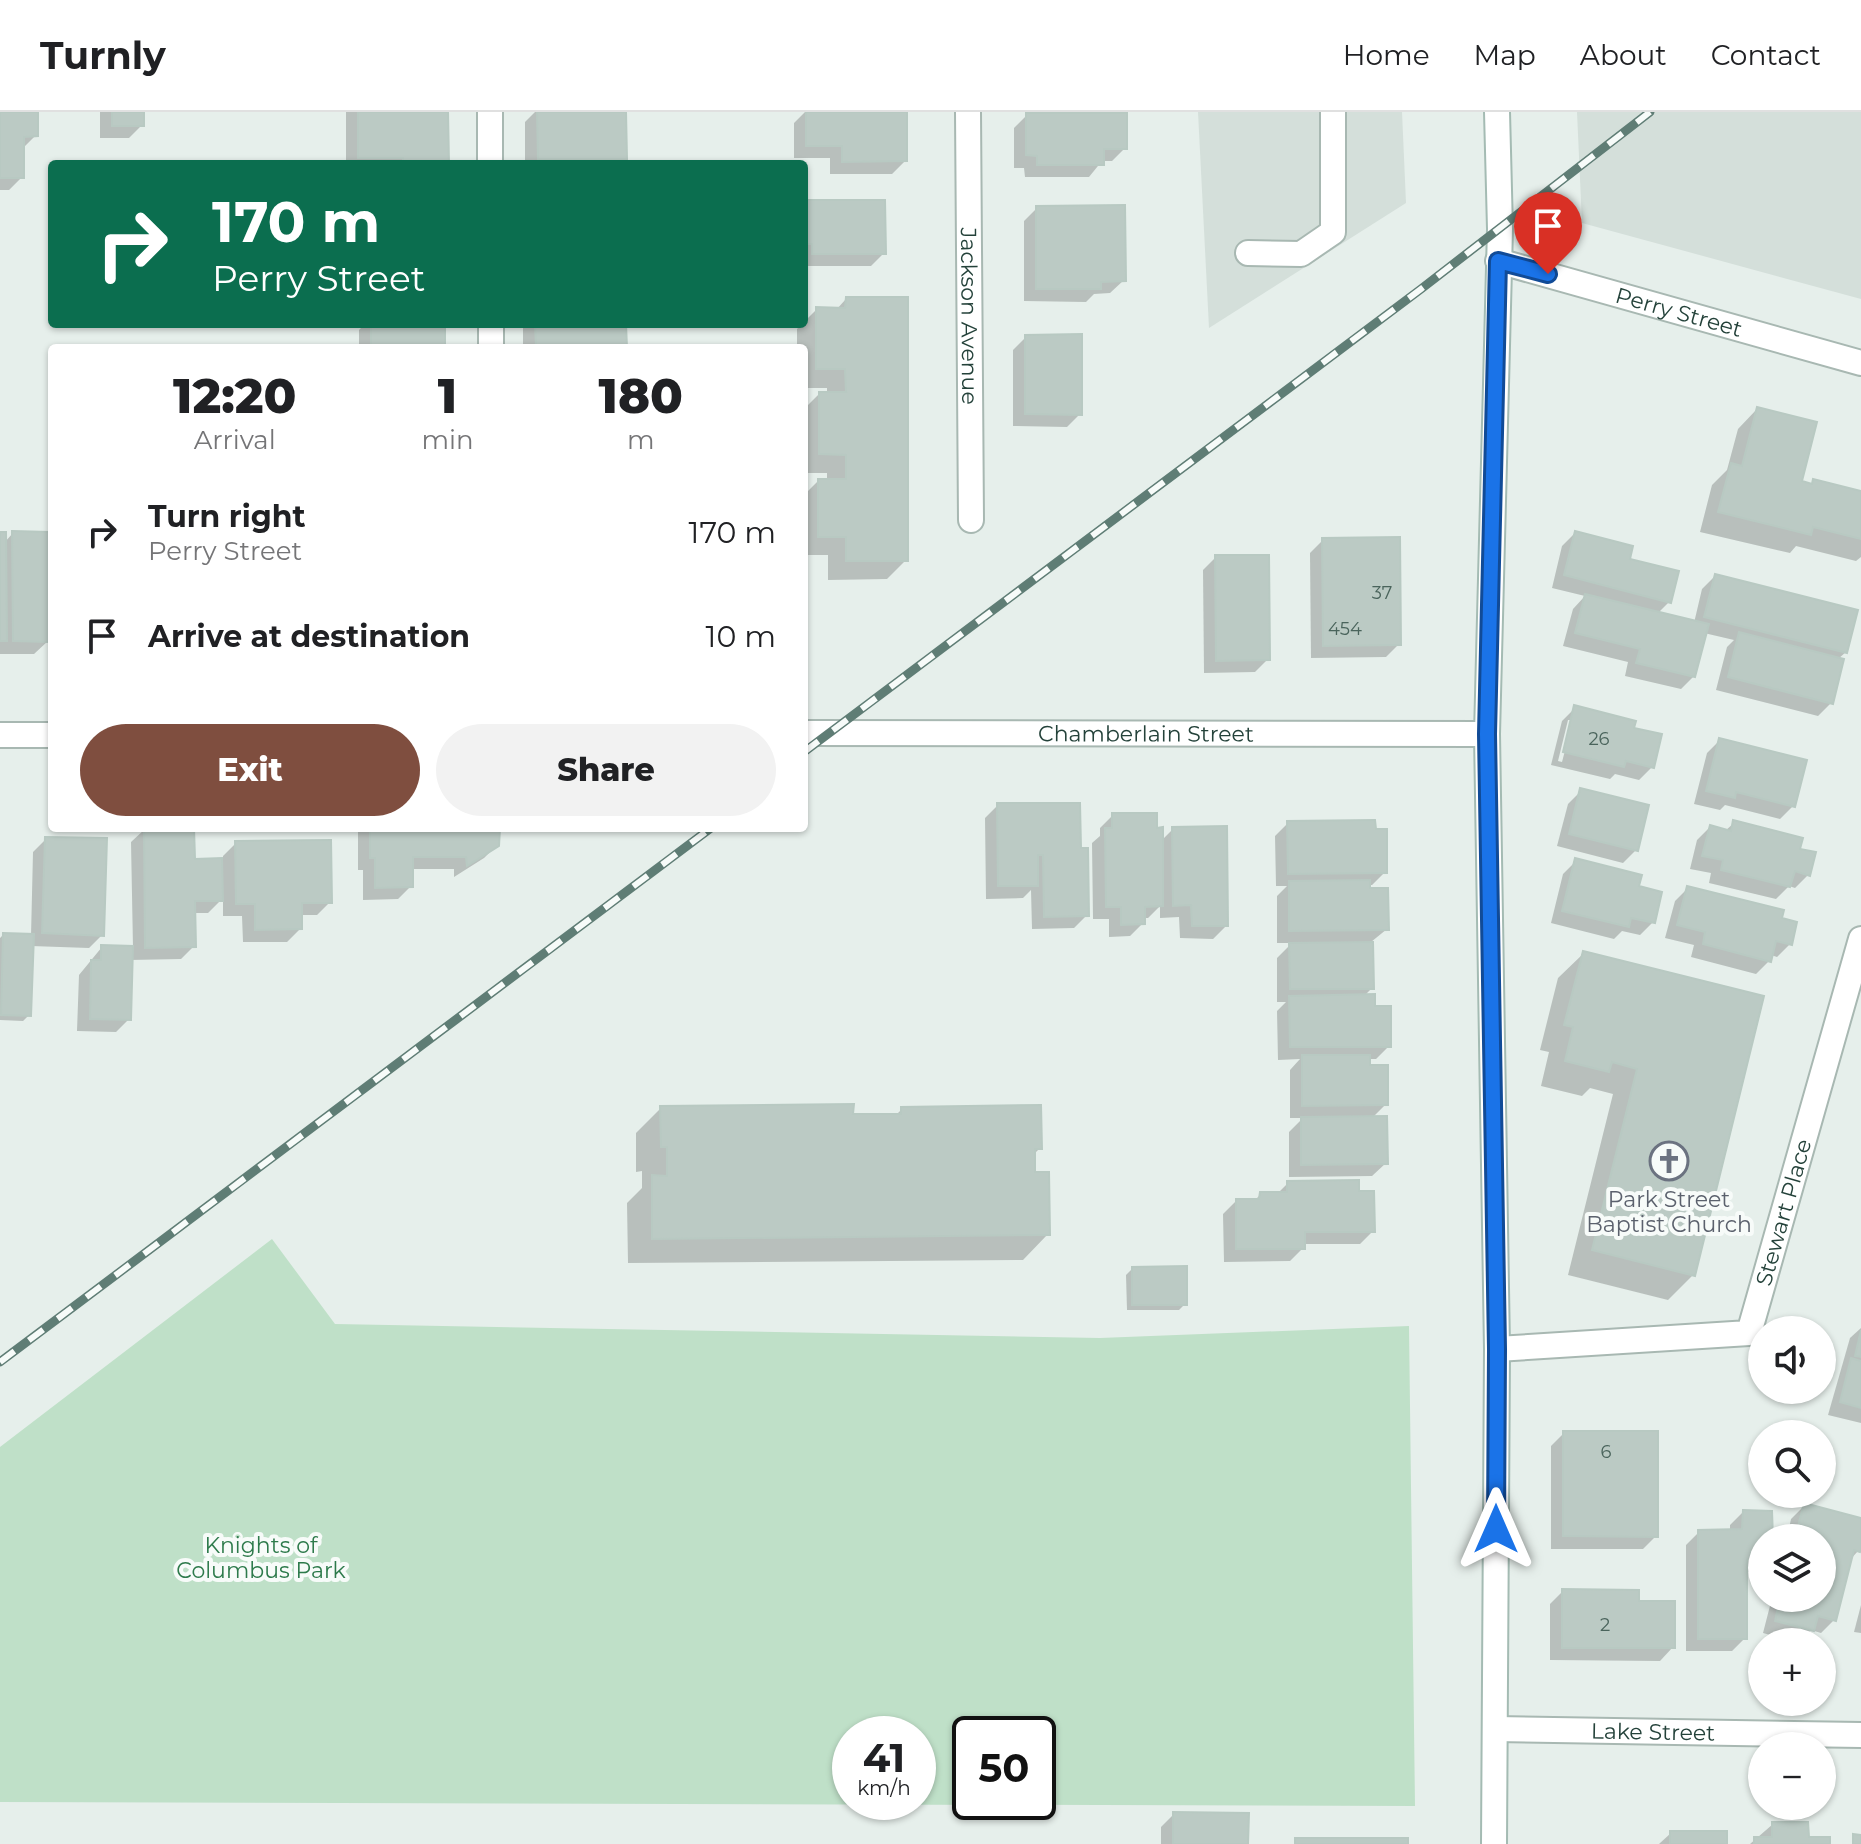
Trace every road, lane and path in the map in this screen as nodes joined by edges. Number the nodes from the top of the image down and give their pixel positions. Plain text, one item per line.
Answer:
1 (490, 112) edge
2 (968, 112) edge
3 (1333, 112) edge
4 (1497, 112) edge
5 (490, 160) edge
6 (1248, 253) dead end
7 (1498, 261) junction
8 (1861, 363) edge
9 (971, 520) dead end
10 (808, 733) edge
11 (1487, 734) junction
12 (0, 735) edge
13 (48, 735) edge
14 (1861, 939) edge
15 (1497, 1349) junction
16 (1495, 1729) junction
17 (1861, 1735) edge
18 (1494, 1844) edge

1 - 5 street
2 - 9 street, Jackson Avenue
3 - 6 street
4 - 7 street
7 - 8 street, Perry Street
7 - 11 street
10 - 11 street, Chamberlain Street
11 - 15 street
12 - 13 street
14 - 15 street, Stewart Place
15 - 16 street
16 - 17 street, Lake Street
16 - 18 street

